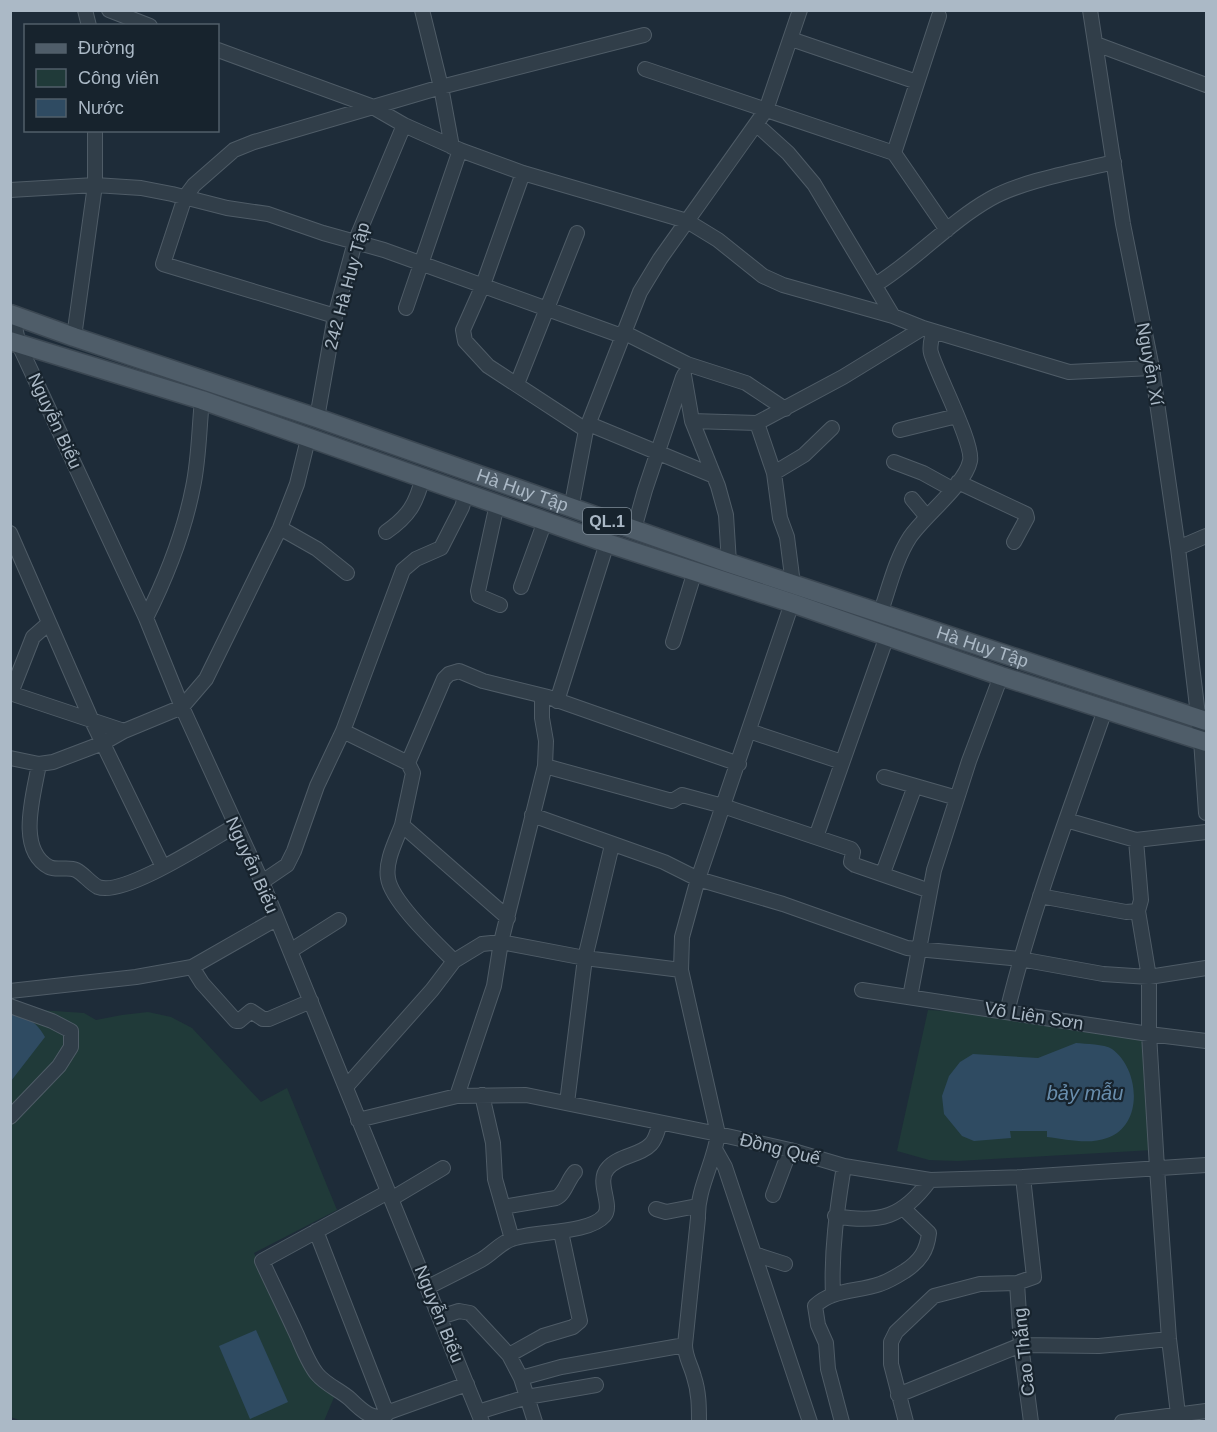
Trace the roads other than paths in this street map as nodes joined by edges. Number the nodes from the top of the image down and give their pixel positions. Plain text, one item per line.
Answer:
1 (109, 10) edge
2 (422, 10) edge
3 (800, 10) edge
4 (1090, 10) edge
5 (939, 16) dead end
6 (145, 24) edge
7 (644, 35) dead end
8 (790, 39) junction
9 (1096, 44) junction
10 (219, 50) edge
11 (645, 69) dead end
12 (917, 81) junction
13 (1206, 85) edge
14 (441, 87) junction
15 (371, 106) junction
16 (766, 110) junction
17 (756, 124) junction
18 (404, 125) junction
19 (95, 132) edge
20 (456, 149) junction
21 (894, 153) junction
22 (1114, 162) junction
23 (523, 172) junction
24 (95, 184) junction
25 (10, 190) edge
26 (185, 197) junction
27 (687, 221) junction
28 (947, 230) junction
29 (577, 233) dead end
30 (355, 242) junction
31 (422, 264) junction
32 (483, 285) junction
33 (875, 285) junction
34 (406, 308) dead end
35 (548, 308) junction
36 (11, 314) edge
37 (335, 316) junction
38 (893, 316) junction
39 (928, 330) junction
40 (623, 334) junction
41 (74, 337) junction
42 (15, 343) edge
43 (1152, 368) junction
44 (685, 370) junction
45 (517, 384) junction
46 (202, 400) junction
47 (785, 409) junction
48 (957, 416) junction
49 (317, 418) junction
50 (692, 421) junction
51 (757, 423) junction
52 (588, 427) junction
53 (832, 428) dead end
54 (900, 430) dead end
55 (308, 439) junction
56 (657, 452) junction
57 (894, 462) dead end
58 (774, 473) junction
59 (712, 475) junction
60 (423, 477) junction
61 (955, 485) junction
62 (466, 494) junction
63 (912, 499) dead end
64 (497, 504) junction
65 (571, 509) junction
66 (927, 517) junction
67 (545, 521) junction
68 (280, 528) junction
69 (634, 529) junction
70 (386, 532) dead end
71 (1206, 536) edge
72 (11, 537) edge
73 (1014, 542) dead end
74 (607, 543) junction
75 (1178, 548) junction
76 (729, 563) junction
77 (695, 571) junction
78 (347, 573) dead end
79 (793, 584) junction
80 (521, 587) dead end
81 (792, 603) junction
82 (500, 605) dead end
83 (880, 614) junction
84 (146, 618) junction
85 (49, 623) junction
86 (887, 636) junction
87 (673, 642) dead end
88 (1001, 676) junction
89 (11, 693) edge
90 (542, 696) junction
91 (557, 701) junction
92 (182, 708) junction
93 (1105, 710) junction
94 (1202, 719) edge
95 (93, 721) junction
96 (124, 731) junction
97 (343, 731) junction
98 (749, 731) junction
99 (1204, 741) edge
100 (103, 743) junction
101 (10, 758) edge
102 (842, 762) junction
103 (408, 763) junction
104 (39, 764) junction
105 (739, 764) junction
106 (545, 766) junction
107 (884, 777) dead end
108 (915, 786) junction
109 (957, 798) junction
110 (723, 806) junction
111 (1206, 813) edge
112 (532, 815) junction
113 (1066, 820) junction
114 (402, 825) junction
115 (235, 826) junction
116 (1206, 832) edge
117 (816, 837) junction
118 (1136, 840) junction
119 (612, 845) junction
120 (163, 867) junction
121 (883, 873) junction
122 (698, 879) junction
123 (262, 882) junction
124 (930, 891) junction
125 (1040, 896) junction
126 (1138, 911) junction
127 (507, 918) junction
128 (276, 919) junction
129 (339, 920) dead end
130 (501, 942) junction
131 (920, 948) junction
132 (290, 951) junction
133 (585, 958) junction
134 (1020, 959) junction
135 (453, 961) junction
136 (192, 967) junction
137 (1206, 968) edge
138 (681, 970) junction
139 (1149, 977) junction
140 (862, 990) dead end
141 (10, 991) edge
142 (910, 997) junction
143 (311, 1001) junction
144 (10, 1006) edge
145 (1007, 1012) junction
146 (1149, 1034) junction
147 (1206, 1041) edge
148 (346, 1087) junction
149 (482, 1095) junction
150 (457, 1096) junction
151 (567, 1103) junction
152 (10, 1117) edge
153 (358, 1120) junction
154 (660, 1123) junction
155 (718, 1134) junction
156 (790, 1150) junction
157 (716, 1151) junction
158 (844, 1166) junction
159 (1206, 1166) edge
160 (443, 1168) dead end
161 (1157, 1168) junction
162 (575, 1172) dead end
163 (1023, 1177) junction
164 (930, 1180) junction
165 (773, 1195) dead end
166 (389, 1196) junction
167 (697, 1206) junction
168 (503, 1207) junction
169 (903, 1208) junction
170 (656, 1209) dead end
171 (835, 1216) junction
172 (316, 1232) junction
173 (561, 1232) junction
174 (512, 1239) junction
175 (754, 1254) junction
176 (785, 1264) dead end
177 (1017, 1283) junction
178 (428, 1287) junction
179 (833, 1295) junction
180 (440, 1317) junction
181 (1169, 1339) junction
182 (685, 1345) junction
183 (1022, 1345) junction
184 (509, 1355) junction
185 (521, 1378) junction
186 (467, 1384) junction
187 (596, 1385) dead end
188 (898, 1395) junction
189 (526, 1397) junction
190 (1206, 1411) edge
191 (389, 1412) junction
192 (1177, 1416) edge
193 (480, 1417) edge
194 (535, 1422) edge
195 (699, 1422) edge
196 (810, 1422) edge
197 (842, 1422) edge
198 (906, 1422) edge
199 (1031, 1422) edge
200 (1122, 1422) edge

1 - 6 street
2 - 14 street
3 - 8 street
4 - 9 street, Nguyễn Xí
5 - 12 street
7 - 14 street
8 - 12 street
8 - 16 street
9 - 13 street
9 - 22 street, Nguyễn Xí
10 - 15 street
11 - 16 street
12 - 21 street
14 - 15 street
14 - 20 street
15 - 18 street
15 - 26 street
16 - 17 street
16 - 21 street
17 - 27 street
17 - 33 street
18 - 20 street
18 - 30 street, 242 Hà Huy Tập
19 - 24 street
20 - 23 street
20 - 31 street
21 - 28 street
22 - 28 street
22 - 43 street, Nguyễn Xí
23 - 27 street
23 - 32 street
24 - 25 street
24 - 26 street
24 - 41 street
26 - 30 street
26 - 37 street
27 - 38 street
27 - 40 street
28 - 33 street
29 - 35 street
30 - 31 street
30 - 37 street, 242 Hà Huy Tập
31 - 32 street
31 - 34 street
32 - 35 street
32 - 45 street
33 - 38 street
35 - 40 street
35 - 45 street
36 - 41 main road, Hà Huy Tập / QL.1
36 - 42 street, Nguyễn Biểu
37 - 49 street, 242 Hà Huy Tập
38 - 39 street
39 - 43 street
39 - 47 street
39 - 48 street
40 - 44 street
40 - 52 street
41 - 49 main road, Hà Huy Tập / QL.1
42 - 46 main road, Hà Huy Tập / QL.1
42 - 84 street, Nguyễn Biểu
43 - 75 street, Nguyễn Xí
44 - 47 street
44 - 50 street
44 - 56 street
45 - 52 street
46 - 55 main road, Hà Huy Tập / QL.1
46 - 84 street
47 - 51 street
48 - 54 street
48 - 61 street
49 - 65 main road, Hà Huy Tập / QL.1
50 - 51 street
50 - 59 street
51 - 58 street
52 - 56 street
52 - 65 street
53 - 58 street
55 - 60 main road, Hà Huy Tập / QL.1
55 - 68 street
56 - 59 street
56 - 69 street
57 - 61 street
58 - 79 street
59 - 76 street
60 - 62 main road, Hà Huy Tập / QL.1
60 - 70 street
61 - 66 street
61 - 73 street
62 - 64 main road, Hà Huy Tập / QL.1
62 - 97 street
63 - 66 street
64 - 67 main road, Hà Huy Tập / QL.1
64 - 82 street
65 - 69 main road, Hà Huy Tập / QL.1
66 - 83 street
67 - 74 main road, Hà Huy Tập / QL.1
67 - 80 street
68 - 78 street
68 - 92 street
69 - 76 main road, Hà Huy Tập / QL.1
71 - 75 street
72 - 85 street
74 - 77 main road, Hà Huy Tập / QL.1
74 - 91 street
75 - 94 street, Nguyễn Xí
76 - 79 main road, Hà Huy Tập / QL.1
77 - 81 main road, Hà Huy Tập / QL.1
77 - 87 street
79 - 81 main road
79 - 83 main road, Hà Huy Tập / QL.1
81 - 86 main road, Hà Huy Tập / QL.1
81 - 98 street
83 - 94 main road, Hà Huy Tập / QL.1
84 - 92 street, Nguyễn Biểu
85 - 89 street
85 - 95 street
86 - 88 main road, Hà Huy Tập / QL.1
86 - 102 street
88 - 93 main road, Hà Huy Tập / QL.1
88 - 109 street
89 - 95 street
90 - 91 street
90 - 103 street
90 - 106 street
91 - 105 street
92 - 96 street
92 - 115 street, Nguyễn Biểu
93 - 99 main road, Hà Huy Tập / QL.1
93 - 113 street
94 - 99 street, Nguyễn Xí
95 - 96 street
95 - 100 street
96 - 100 street
97 - 103 street
97 - 123 street
98 - 102 street
98 - 105 street
99 - 111 street, Nguyễn Xí
100 - 104 street
100 - 120 street
101 - 104 street
102 - 117 street
103 - 114 street
104 - 120 street
105 - 110 street
106 - 110 street
106 - 112 street
107 - 108 street
108 - 109 street
108 - 121 street
109 - 124 street
110 - 117 street
110 - 122 street
112 - 119 street
112 - 127 street
113 - 118 street
113 - 125 street
114 - 127 street
114 - 135 street
115 - 120 street
115 - 123 street, Nguyễn Biểu
116 - 118 street
117 - 121 street
118 - 126 street
119 - 122 street
119 - 133 street
121 - 124 street
122 - 131 street
122 - 138 street
123 - 128 street, Nguyễn Biểu
124 - 131 street
125 - 126 street
125 - 134 street
126 - 139 street
127 - 130 street
128 - 132 street, Nguyễn Biểu
128 - 136 street
129 - 132 street
130 - 133 street
130 - 135 street
130 - 150 street
131 - 134 street
131 - 142 street
132 - 143 street, Nguyễn Biểu
133 - 138 street
133 - 151 street
134 - 139 street
134 - 145 street
135 - 148 street
136 - 141 street
136 - 143 street
137 - 139 street
138 - 155 street
139 - 146 street
140 - 142 street, Võ Liên Sơn
142 - 145 street, Võ Liên Sơn
143 - 148 street, Nguyễn Biểu
144 - 152 street
145 - 146 street, Võ Liên Sơn
146 - 147 street, Võ Liên Sơn
146 - 161 street
148 - 153 street, Nguyễn Biểu
149 - 150 street, Đồng Quế
149 - 151 street, Đồng Quế
149 - 168 street
150 - 153 street, Đồng Quế
151 - 154 street, Đồng Quế
153 - 166 street, Nguyễn Biểu
154 - 155 street, Đồng Quế
154 - 173 street
155 - 156 street, Đồng Quế
155 - 157 street
156 - 158 street, Đồng Quế
156 - 165 street
157 - 167 street
157 - 175 street
158 - 164 street, Đồng Quế
158 - 171 street
159 - 161 street, Đồng Quế
160 - 166 street
161 - 163 street, Đồng Quế
161 - 181 street
162 - 168 street
163 - 164 street, Đồng Quế
163 - 177 street
164 - 169 street
166 - 172 street
166 - 178 street, Nguyễn Biểu
167 - 170 street
167 - 182 street
168 - 174 street
169 - 171 street
169 - 179 street
171 - 179 street
172 - 191 street
172 - 191 street
173 - 174 street
173 - 184 street
174 - 178 street
175 - 176 street
175 - 196 street
177 - 183 street, Cao Thắng
177 - 188 street
178 - 180 street, Nguyễn Biểu
179 - 197 street
180 - 184 street
180 - 186 street, Nguyễn Biểu
181 - 183 street
181 - 192 street
182 - 185 street
182 - 195 street
183 - 188 street
183 - 199 street, Cao Thắng
184 - 185 street
185 - 189 street
186 - 191 street
186 - 193 street, Nguyễn Biểu
187 - 189 street
188 - 198 street
189 - 193 street
189 - 194 street
190 - 192 street
192 - 200 street

